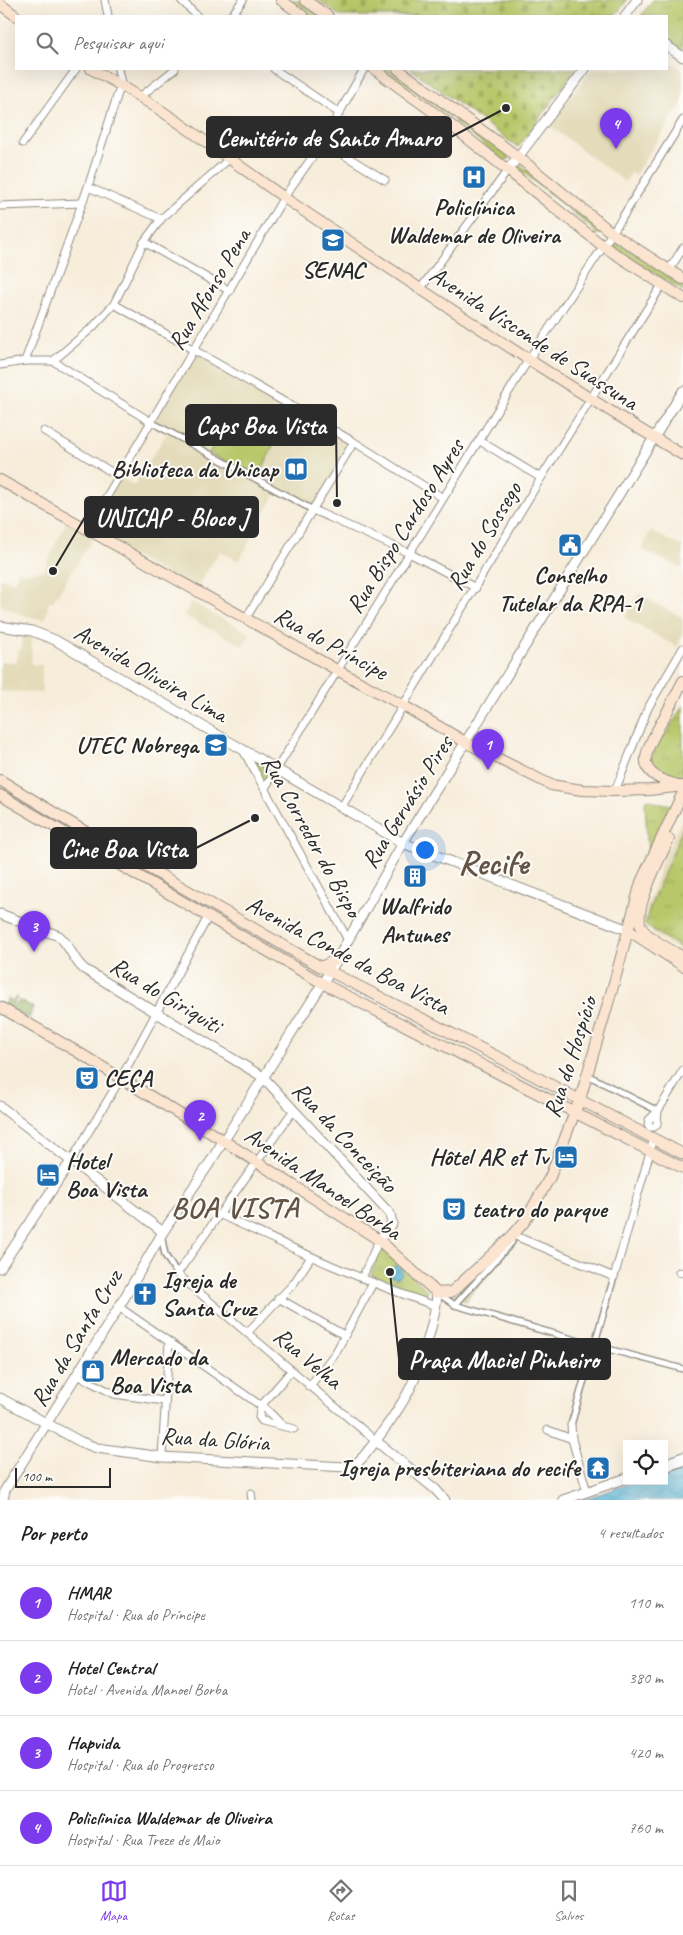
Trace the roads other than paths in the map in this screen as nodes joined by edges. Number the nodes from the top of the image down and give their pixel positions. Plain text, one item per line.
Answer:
1 (105, 0) edge
2 (181, 0) edge
3 (244, 0) edge
4 (280, 0) edge
5 (305, 0) edge
6 (637, 0) edge
7 (0, 4) edge
8 (15, 15) edge
9 (108, 15) edge
10 (196, 15) edge
11 (232, 15) edge
12 (302, 15) edge
13 (327, 15) edge
14 (626, 15) edge
15 (668, 47) edge
16 (683, 57) edge
17 (75, 70) edge
18 (93, 70) edge
19 (118, 70) edge
20 (174, 70) edge
21 (276, 70) edge
22 (363, 70) edge
23 (375, 70) edge
24 (399, 70) edge
25 (584, 70) edge
26 (121, 84) junction
27 (141, 96) junction
28 (339, 113) junction
29 (683, 120) edge
30 (447, 122) junction
31 (479, 130) junction
32 (323, 142) junction
33 (23, 143) dead end
34 (518, 157) junction
35 (230, 159) junction
36 (508, 170) junction
37 (385, 180) dead end
38 (88, 187) junction
39 (284, 198) junction
40 (82, 202) junction
41 (0, 206) edge
42 (161, 219) junction
43 (612, 233) junction
44 (144, 242) junction
45 (603, 246) junction
46 (683, 248) edge
47 (669, 270) junction
48 (683, 279) edge
49 (662, 285) junction
50 (421, 288) junction
51 (230, 291) junction
52 (683, 298) edge
53 (114, 304) junction
54 (194, 350) junction
55 (529, 359) junction
56 (25, 361) junction
57 (53, 362) junction
58 (0, 365) edge
59 (683, 391) edge
60 (590, 399) junction
61 (151, 422) junction
62 (44, 431) dead end
63 (655, 438) junction
64 (480, 441) junction
65 (354, 442) junction
66 (683, 455) edge
67 (118, 476) junction
68 (541, 478) junction
69 (2, 484) edge
70 (443, 498) junction
71 (313, 510) junction
72 (87, 530) junction
73 (409, 553) junction
74 (476, 588) junction
75 (246, 618) junction
76 (0, 626) edge
77 (683, 648) edge
78 (337, 670) junction
79 (683, 681) edge
80 (404, 706) junction
81 (466, 743) junction
82 (243, 749) junction
83 (276, 770) junction
84 (0, 780) edge
85 (264, 788) junction
86 (615, 791) junction
87 (682, 794) edge
88 (0, 795) edge
89 (341, 808) junction
90 (403, 844) junction
91 (0, 914) edge
92 (208, 917) junction
93 (628, 930) junction
94 (348, 940) junction
95 (683, 957) edge
96 (337, 959) joint
97 (683, 966) edge
98 (325, 969) junction
99 (322, 983) junction
100 (0, 1007) edge
101 (156, 1014) junction
102 (683, 1070) edge
103 (587, 1075) junction
104 (263, 1077) junction
105 (121, 1078) junction
106 (580, 1099) junction
107 (0, 1106) edge
108 (293, 1111) junction
109 (658, 1111) joint
110 (575, 1113) junction
111 (654, 1138) junction
112 (224, 1140) junction
113 (651, 1151) junction
114 (683, 1154) edge
115 (71, 1161) junction
116 (257, 1163) junction
117 (683, 1168) edge
118 (221, 1215) junction
119 (162, 1234) junction
120 (515, 1236) junction
121 (379, 1240) junction
122 (311, 1257) junction
123 (0, 1268) edge
124 (177, 1274) junction
125 (362, 1278) junction
126 (614, 1278) junction
127 (373, 1283) junction
128 (437, 1293) junction
129 (278, 1298) junction
130 (455, 1305) junction
131 (436, 1306) junction
132 (119, 1307) junction
133 (247, 1333) junction
134 (344, 1335) junction
135 (169, 1343) junction
136 (593, 1345) junction
137 (683, 1369) edge
138 (291, 1371) junction
139 (77, 1375) junction
140 (309, 1387) junction
141 (0, 1398) edge
142 (164, 1401) junction
143 (260, 1406) junction
144 (47, 1424) junction
145 (283, 1426) junction
146 (571, 1426) joint
147 (294, 1429) dead end
148 (548, 1430) dead end
149 (572, 1438) junction
150 (376, 1441) junction
151 (162, 1457) junction
152 (683, 1458) edge
153 (668, 1463) edge
154 (683, 1463) edge
155 (668, 1468) edge
156 (623, 1479) edge
157 (623, 1483) edge
158 (435, 1489) junction
159 (587, 1492) junction
160 (3, 1500) edge
161 (440, 1500) edge
162 (445, 1500) edge
163 (563, 1500) edge
164 (573, 1500) edge

1 - 9 street
2 - 10 street
3 - 11 street
4 - 12 main road
5 - 13 main road
6 - 14 street
7 - 8 main road
15 - 16 street
17 - 33 street
18 - 26 main road, Avenida Visconde de Suassuna
19 - 26 street
20 - 27 street
21 - 28 street
22 - 28 street, Rua Afonso Pena
23 - 30 main road
24 - 31 main road
25 - 34 street
26 - 27 main road, Avenida Visconde de Suassuna
26 - 38 street
27 - 35 main road, Avenida Visconde de Suassuna
28 - 32 street, Rua Afonso Pena
29 - 43 street, Rua Bispo Cardoso Ayres
30 - 31 main road
30 - 36 main road
31 - 34 main road
32 - 37 street
32 - 39 street, Rua Afonso Pena
34 - 36 street
34 - 43 main road
35 - 39 main road, Avenida Visconde de Suassuna
35 - 42 street
36 - 45 main road
36 - 50 street
38 - 40 street
38 - 42 street
39 - 50 main road, Avenida Visconde de Suassuna
39 - 51 street, Rua Afonso Pena
40 - 41 street
40 - 56 street
42 - 44 street
43 - 45 street, Rua Bispo Cardoso Ayres
43 - 47 main road
44 - 51 street
44 - 53 street
45 - 49 main road
45 - 55 street, Rua Bispo Cardoso Ayres
46 - 47 street
47 - 48 main road
49 - 52 main road
49 - 60 street, Rua do Sossego
50 - 55 main road, Avenida Visconde de Suassuna
51 - 54 street, Rua Afonso Pena
53 - 54 street
53 - 57 street
54 - 61 street, Rua Afonso Pena
54 - 65 street
55 - 60 main road, Avenida Visconde de Suassuna
55 - 64 street, Rua Bispo Cardoso Ayres
56 - 57 street
56 - 58 street
57 - 61 street
59 - 63 street, Rua Gervásio Pires
60 - 63 main road, Avenida Visconde de Suassuna
60 - 68 street, Rua do Sossego
61 - 67 street, Rua Afonso Pena
61 - 71 street
62 - 67 street
63 - 66 main road, Avenida Visconde de Suassuna
63 - 81 street, Rua Gervásio Pires
64 - 68 street
64 - 70 street, Rua Bispo Cardoso Ayres
65 - 70 street
65 - 71 street
67 - 72 street, Rua Afonso Pena
68 - 74 street, Rua do Sossego
69 - 72 main road, Rua do Príncipe
70 - 73 street, Rua Bispo Cardoso Ayres
71 - 73 street
71 - 75 street
72 - 75 main road, Rua do Príncipe
73 - 74 street
73 - 78 street, Rua Bispo Cardoso Ayres
74 - 80 street, Rua do Sossego
75 - 78 main road, Rua do Príncipe
76 - 82 street, Avenida Oliveira Lima
77 - 86 street
78 - 80 main road, Rua do Príncipe
78 - 83 street, Rua Bispo Cardoso Ayres
79 - 87 main road
80 - 81 main road, Rua do Príncipe
80 - 89 street, Rua do Sossego
81 - 86 main road, Rua do Príncipe
81 - 90 street, Rua Gervásio Pires
82 - 83 street, Avenida Oliveira Lima
82 - 85 street, Rua Corredor do Bispo
83 - 85 street, Rua Bispo Cardoso Ayres
83 - 89 street, Avenida Oliveira Lima
84 - 98 main road, Avenida Conde da Boa Vista
85 - 94 street, Rua Corredor do Bispo
86 - 87 main road, Rua do Príncipe
87 - 93 main road, Rua do Hospício
87 - 95 main road
88 - 92 main road, Avenida Conde da Boa Vista
89 - 90 street, Avenida Oliveira Lima
90 - 93 street, Avenida Oliveira Lima
90 - 94 street, Rua Gervásio Pires
91 - 101 street, Rua do Giriquiti
92 - 99 main road, Avenida Conde da Boa Vista
92 - 101 street
93 - 97 main road
93 - 103 main road, Rua do Hospício
94 - 96 street, Rua Gervásio Pires
96 - 98 main road
98 - 99 street
98 - 106 main road, Avenida Conde da Boa Vista
99 - 104 street
99 - 110 main road, Avenida Conde da Boa Vista
100 - 105 main road, Avenida Manoel Borba
101 - 104 street, Rua do Giriquiti
101 - 105 street
102 - 109 street
103 - 106 main road, Rua do Hospício
103 - 109 street
104 - 108 street, Rua da Conceição
104 - 112 street
105 - 112 main road, Avenida Manoel Borba
105 - 115 street
106 - 110 main road, Rua do Hospício
106 - 111 main road, Avenida Conde da Boa Vista
107 - 115 street
108 - 116 street
108 - 121 street, Rua da Conceição
110 - 113 main road, Avenida Conde da Boa Vista
110 - 120 main road, Rua do Hospício
111 - 113 street
111 - 114 main road, Avenida Conde da Boa Vista
112 - 116 main road, Avenida Manoel Borba
112 - 119 street
113 - 117 main road, Avenida Conde da Boa Vista
113 - 126 street
115 - 119 street
115 - 123 street
116 - 118 street
116 - 121 main road, Avenida Manoel Borba
118 - 122 street
118 - 124 street
119 - 124 street, Rua Velha
119 - 132 street, Rua da Santa Cruz
120 - 126 street
120 - 128 main road, Rua do Hospício
120 - 130 street, Rua do Hospício
121 - 125 street, Rua da Conceição
121 - 128 main road, Avenida Manoel Borba
122 - 125 street
122 - 129 street
124 - 133 street, Rua Velha
125 - 127 street
126 - 136 street
127 - 131 street
127 - 134 street
128 - 130 street
128 - 131 street, Rua da Glória
129 - 133 street
129 - 134 street
130 - 136 street
131 - 150 street, Rua da Glória
132 - 135 street
132 - 139 street, Rua da Santa Cruz
133 - 138 street, Rua Velha
134 - 140 street
135 - 142 street
135 - 143 street
136 - 137 street
136 - 146 street
138 - 140 street, Rua Velha
138 - 143 street
139 - 142 street
139 - 144 street, Rua da Santa Cruz
140 - 150 street, Rua Velha
141 - 144 street, Rua da Glória
142 - 151 street
143 - 145 street
143 - 145 street
144 - 151 street, Rua da Glória
144 - 160 street, Rua da Santa Cruz
145 - 147 street
146 - 149 street
148 - 149 street
149 - 159 street
150 - 151 street, Rua da Glória
150 - 158 street, Rua Velha
152 - 153 street
154 - 155 street
156 - 159 street
157 - 164 street
158 - 161 street
158 - 162 street, Rua Velha
159 - 163 street

